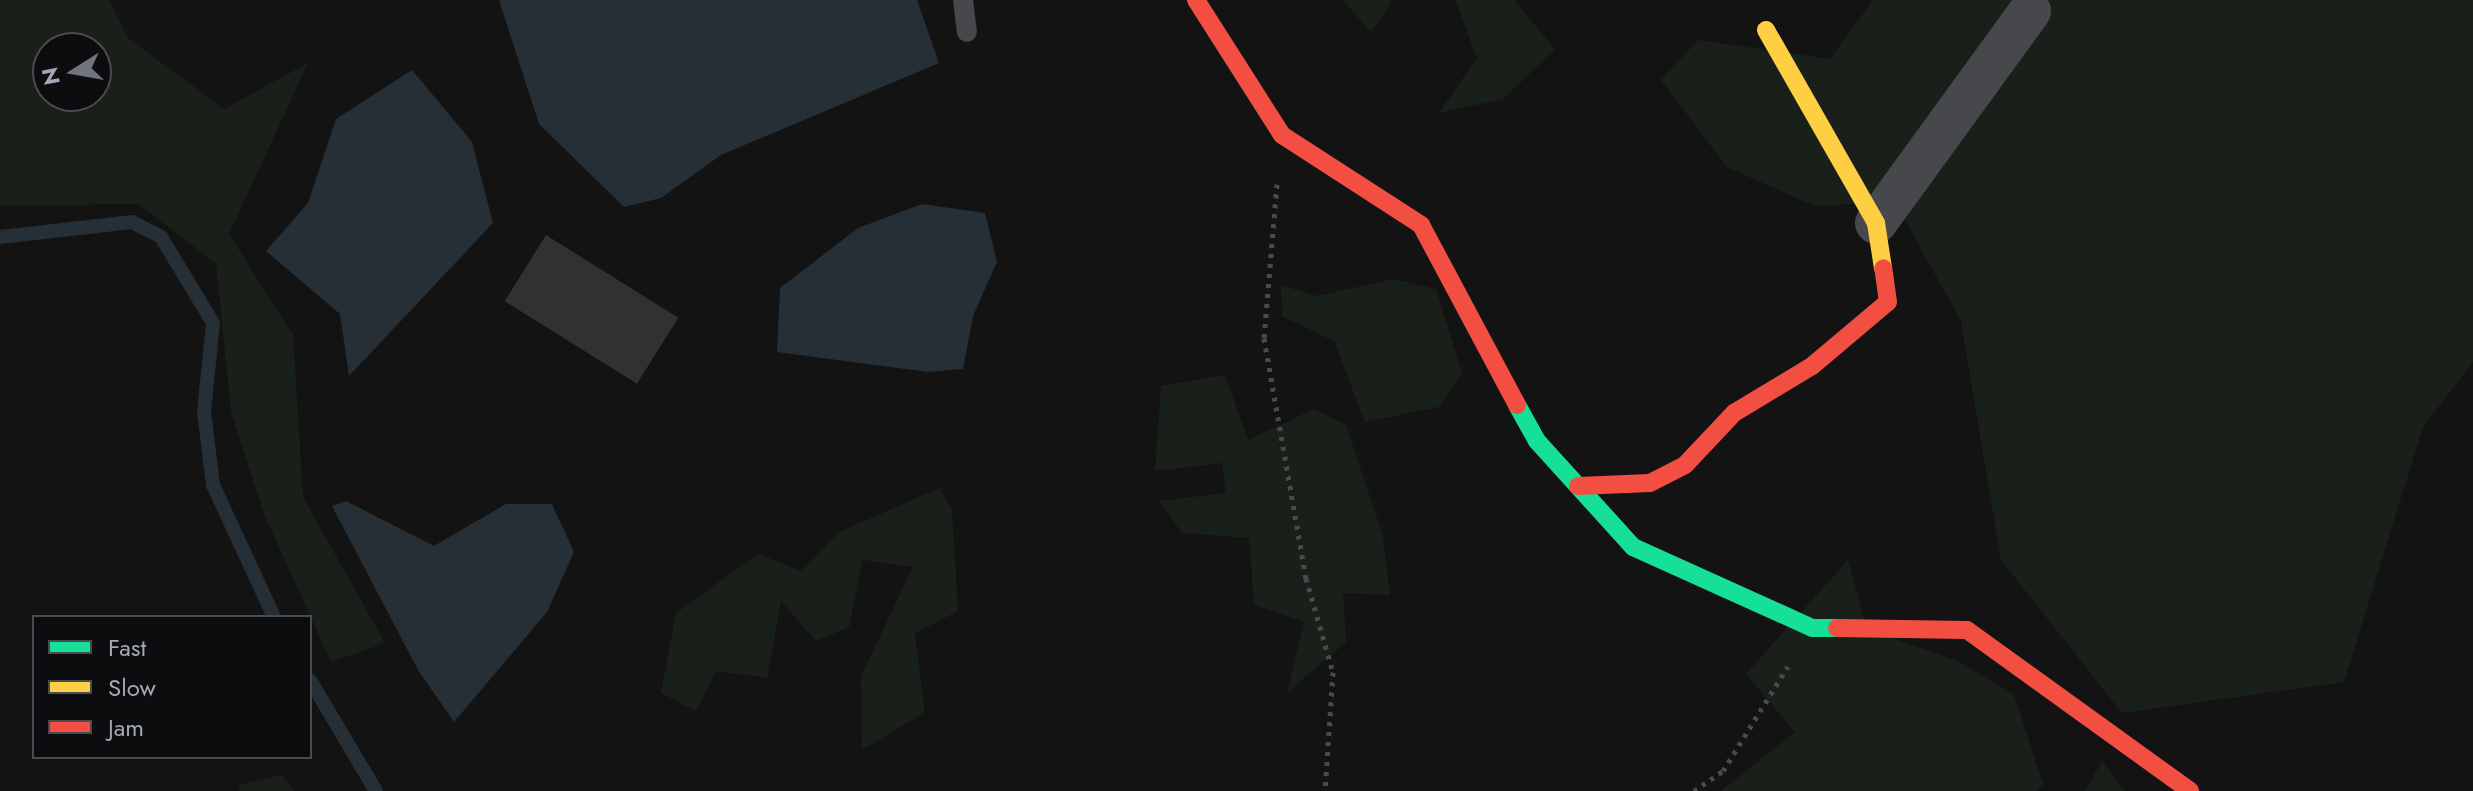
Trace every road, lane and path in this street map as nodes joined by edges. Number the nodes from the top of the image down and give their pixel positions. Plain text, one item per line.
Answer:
1 (963, 0) edge
2 (1196, 0) edge
3 (2030, 11) dead end
4 (1766, 30) dead end
5 (967, 32) dead end
6 (1282, 135) junction
7 (1876, 223) junction
8 (1578, 486) junction
9 (1812, 628) junction
10 (1325, 791) edge
11 (1694, 791) edge
12 (2190, 791) edge

1 - 5 lane
2 - 6 street
3 - 7 street
4 - 7 street
6 - 8 street
6 - 10 path
7 - 8 street
8 - 9 street
9 - 11 path
9 - 12 street

